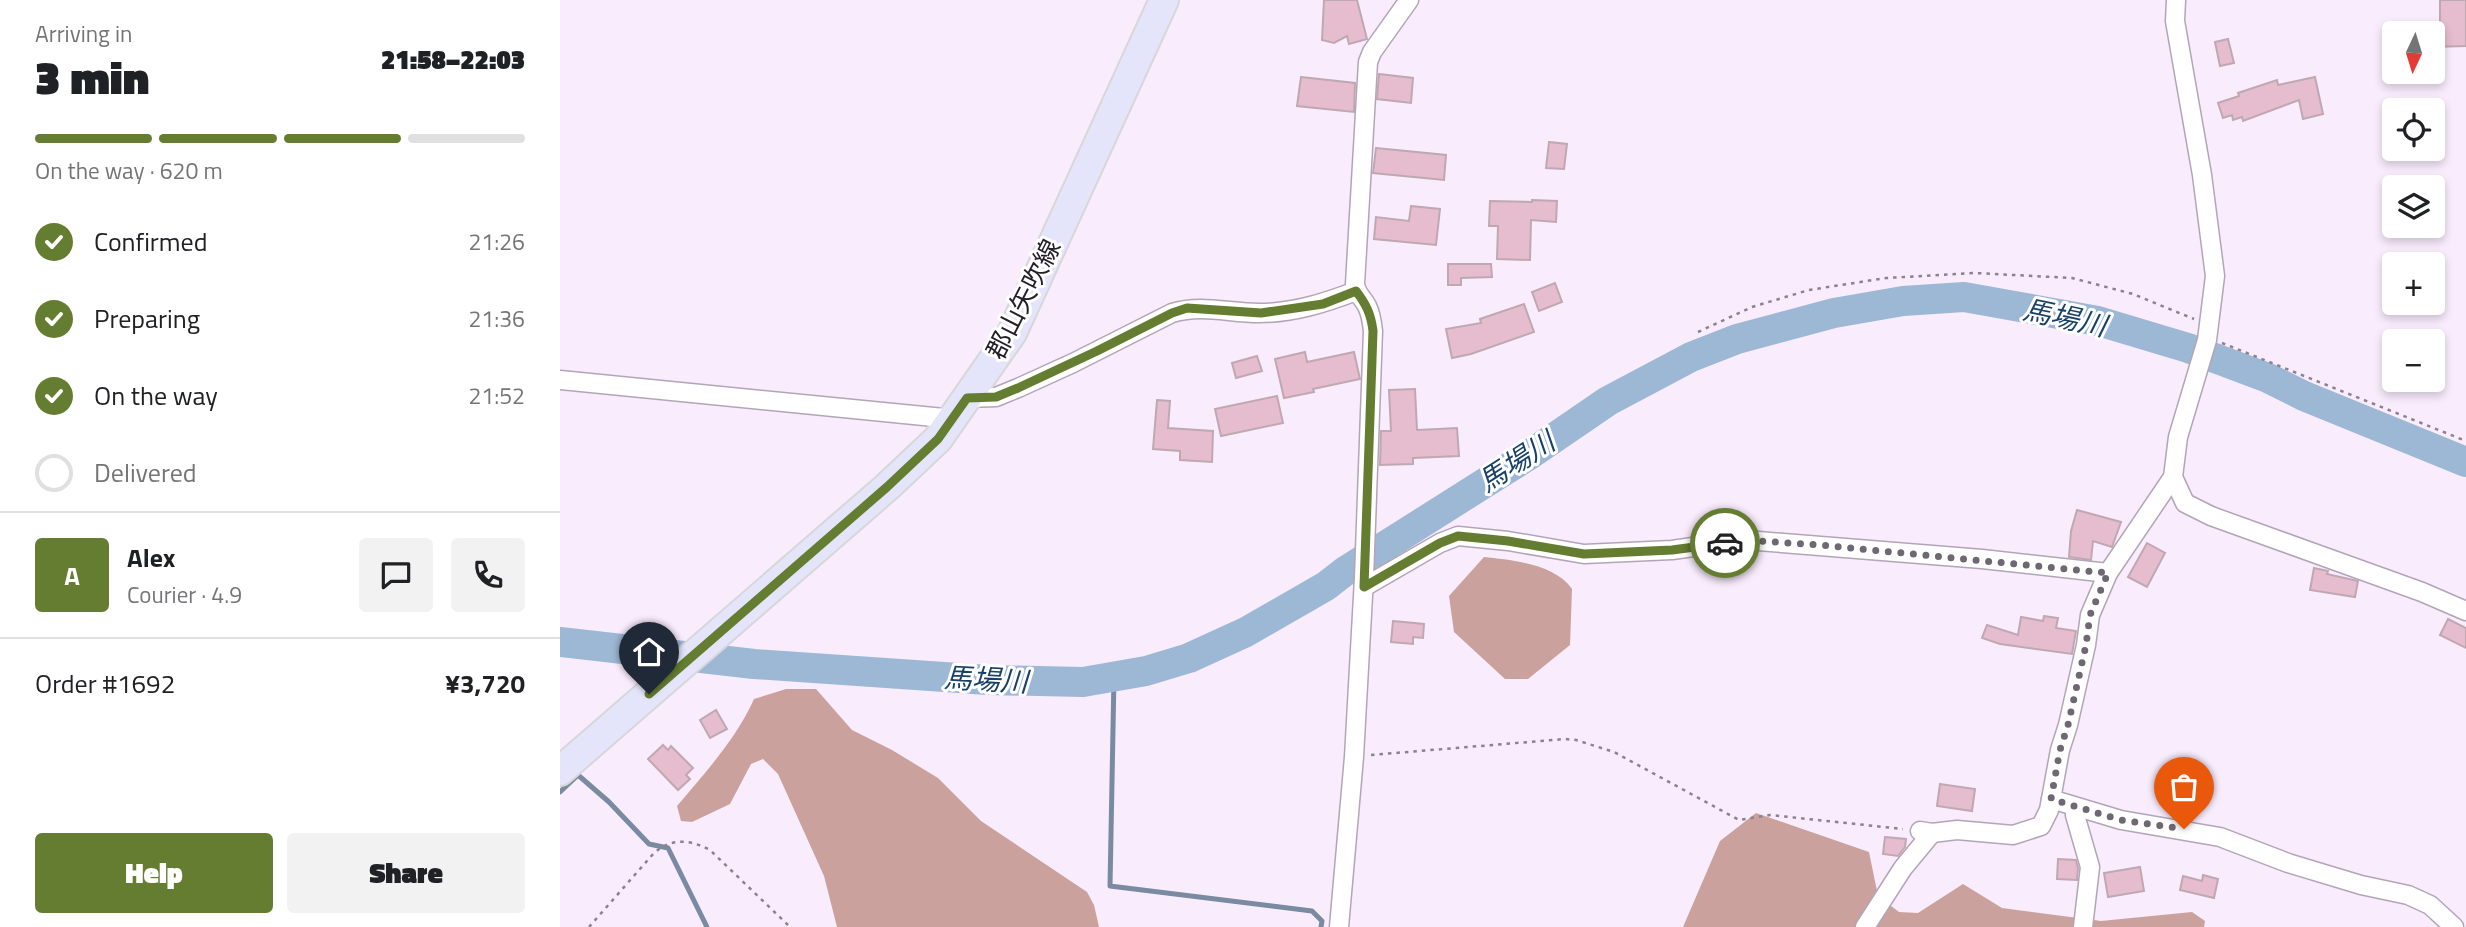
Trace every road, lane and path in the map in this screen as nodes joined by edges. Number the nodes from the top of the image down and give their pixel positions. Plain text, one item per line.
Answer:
1 (1164, 0) edge
2 (1409, 0) edge
3 (2176, 0) edge
4 (1356, 291) junction
5 (1698, 332) dead end
6 (2208, 334) junction
7 (560, 380) edge
8 (961, 408) junction
9 (2466, 441) edge
10 (2173, 477) junction
11 (2108, 573) junction
12 (1364, 582) junction
13 (2466, 611) edge
14 (1354, 757) junction
15 (560, 771) edge
16 (2051, 799) junction
17 (2075, 807) junction
18 (1926, 832) junction
19 (788, 925) dead end
20 (589, 927) edge
21 (1339, 927) edge
22 (1865, 927) edge
23 (2083, 927) edge
24 (2454, 927) edge

1 - 8 main road, 郡山矢吹線
2 - 4 street
3 - 6 street
4 - 8 street
4 - 12 street
5 - 6 path
6 - 9 path
6 - 10 street
7 - 8 street
8 - 15 main road, 郡山矢吹線
10 - 11 street
10 - 13 street
11 - 12 street
11 - 16 street
12 - 14 street
14 - 18 path
14 - 21 street
16 - 17 street
16 - 18 street
17 - 23 street
17 - 24 street
18 - 22 street
19 - 20 path

